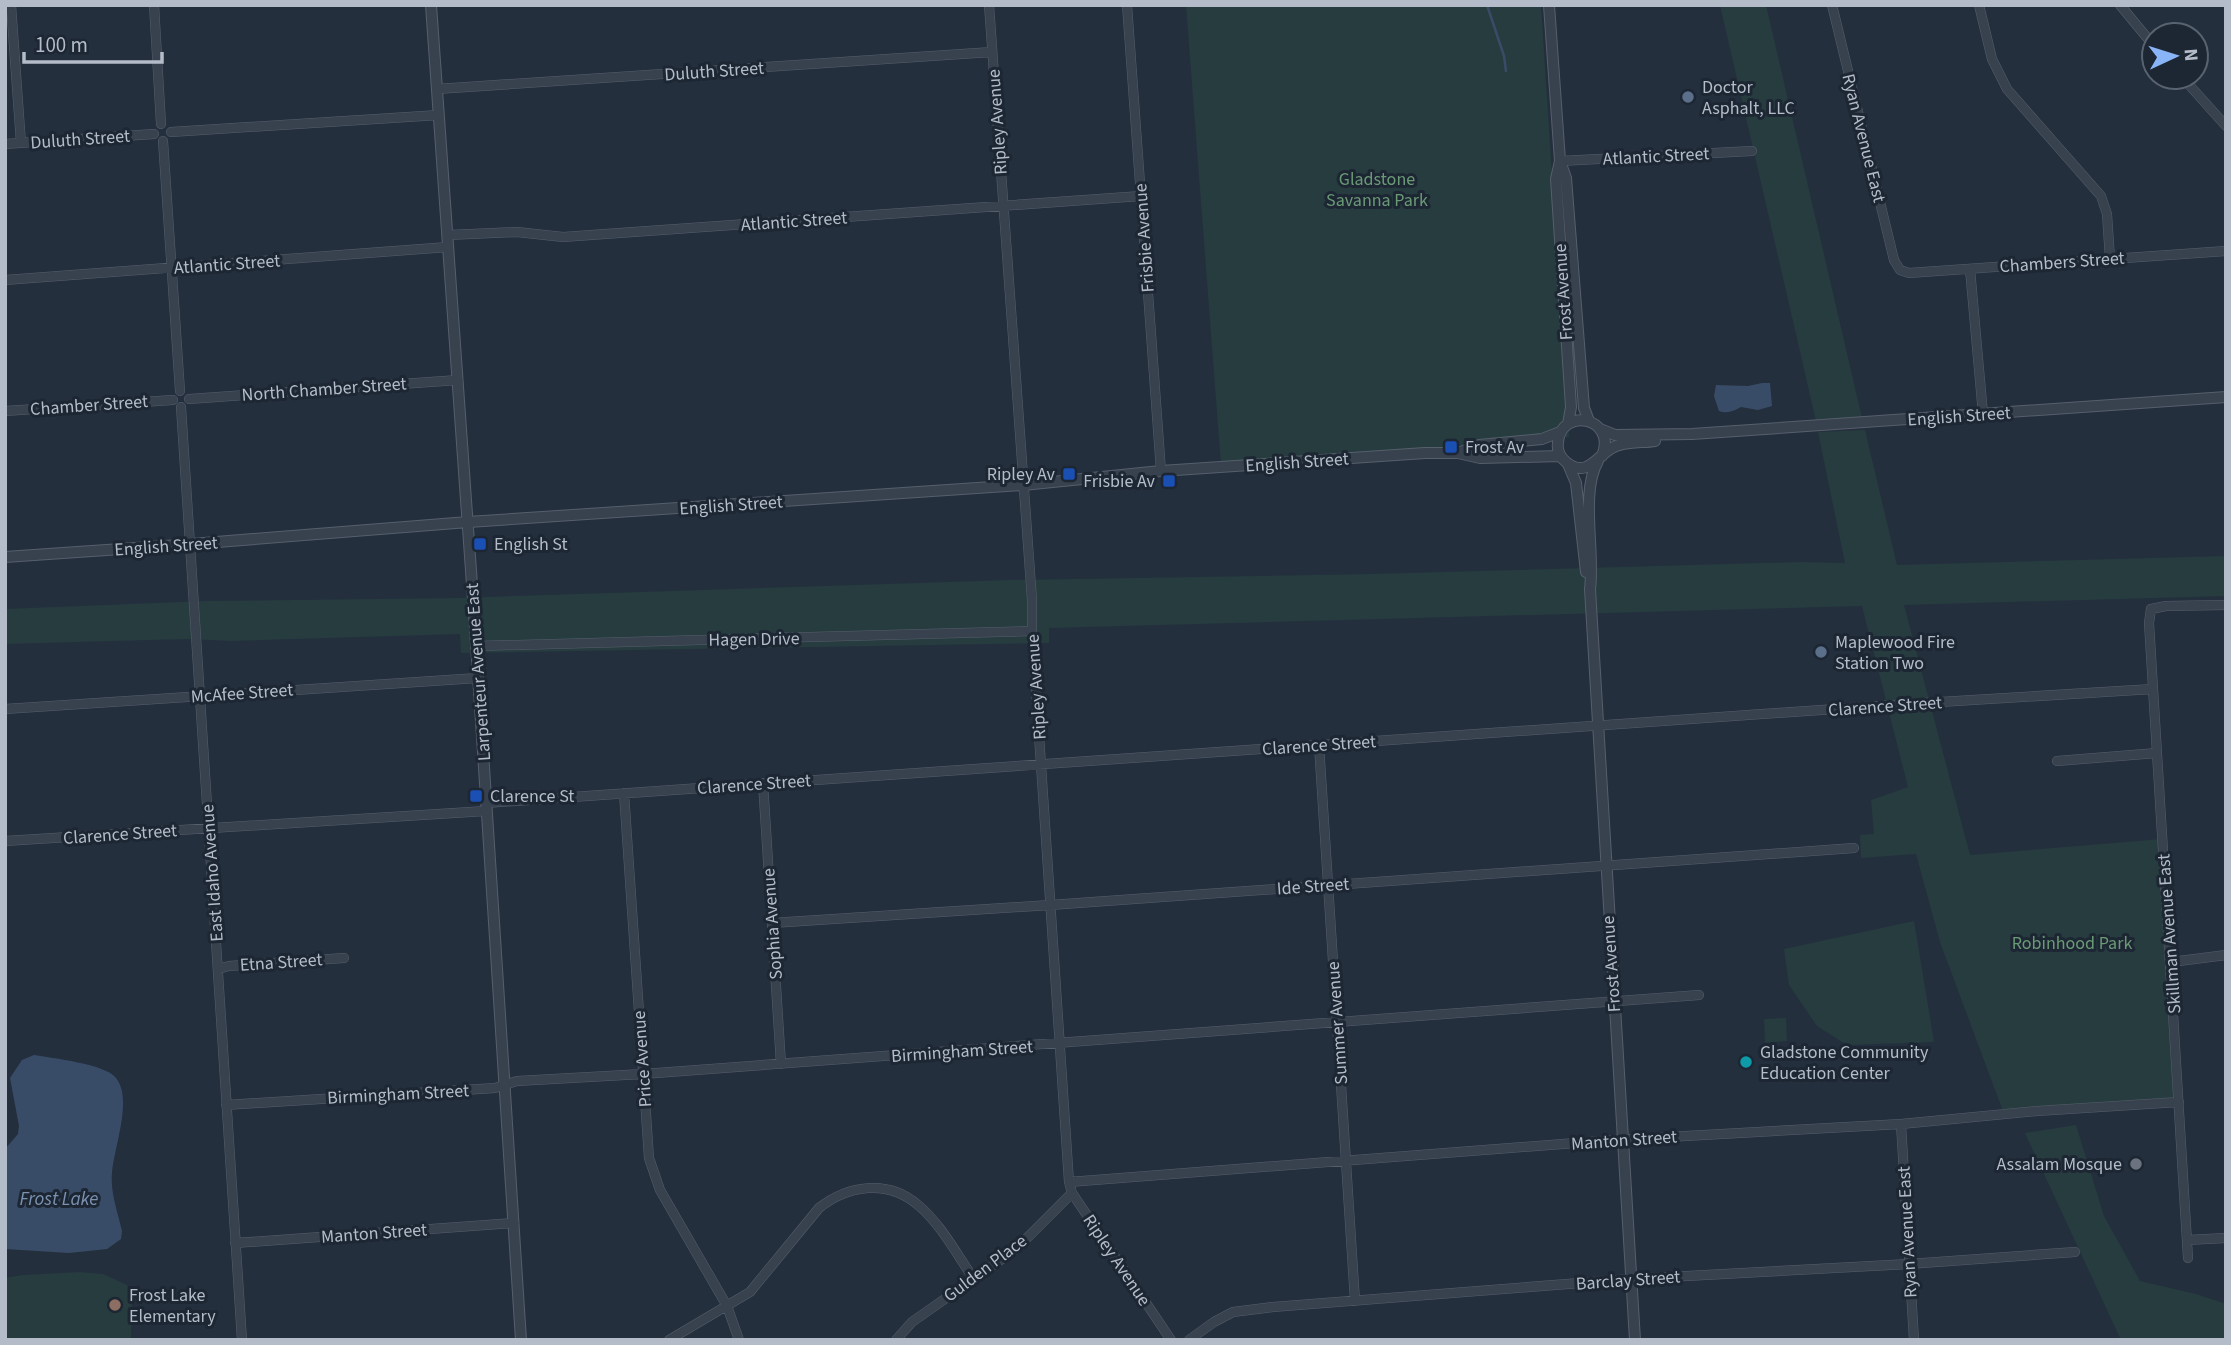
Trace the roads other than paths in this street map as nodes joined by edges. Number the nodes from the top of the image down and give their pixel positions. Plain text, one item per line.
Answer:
1 (11, 5) edge
2 (154, 5) edge
3 (431, 5) edge
4 (989, 5) edge
5 (1127, 5) edge
6 (1549, 5) edge
7 (1832, 5) edge
8 (1979, 5) edge
9 (2120, 5) edge
10 (2140, 29) edge
11 (992, 52) junction
12 (437, 89) junction
13 (2195, 91) edge
14 (439, 115) junction
15 (161, 124) junction
16 (2226, 126) edge
17 (171, 132) junction
18 (154, 134) junction
19 (163, 141) junction
20 (21, 143) junction
21 (5, 144) edge
22 (1752, 151) dead end
23 (1560, 161) junction
24 (1141, 196) junction
25 (1003, 206) junction
26 (448, 241) junction
27 (2226, 251) edge
28 (2110, 259) junction
29 (172, 269) junction
30 (1970, 269) junction
31 (1900, 270) joint
32 (5, 280) edge
33 (458, 380) junction
34 (180, 391) junction
35 (2226, 397) edge
36 (189, 399) junction
37 (173, 400) junction
38 (181, 407) junction
39 (5, 411) edge
40 (1983, 414) junction
41 (1589, 421) junction
42 (1564, 428) junction
43 (1600, 429) junction
44 (1692, 435) junction
45 (1458, 453) junction
46 (1600, 459) junction
47 (1564, 460) junction
48 (1161, 471) junction
49 (1023, 485) junction
50 (468, 522) junction
51 (191, 544) junction
52 (5, 557) edge
53 (1590, 589) junction
54 (2226, 605) edge
55 (1032, 631) junction
56 (476, 646) junction
57 (478, 678) junction
58 (2153, 689) junction
59 (200, 695) junction
60 (5, 709) edge
61 (1597, 726) junction
62 (1319, 746) junction
63 (2157, 753) junction
64 (2057, 761) dead end
65 (1041, 764) junction
66 (763, 783) junction
67 (624, 793) junction
68 (486, 807) junction
69 (209, 828) junction
70 (5, 841) edge
71 (1854, 848) dead end
72 (1605, 865) junction
73 (1328, 885) junction
74 (1050, 905) junction
75 (772, 923) junction
76 (2226, 955) edge
77 (344, 958) dead end
78 (2171, 962) junction
79 (218, 969) junction
80 (1699, 995) dead end
81 (1614, 1001) junction
82 (1337, 1024) junction
83 (1059, 1044) junction
84 (781, 1064) junction
85 (643, 1074) junction
86 (505, 1085) junction
87 (2179, 1102) junction
88 (226, 1105) junction
89 (1900, 1124) junction
90 (1622, 1139) junction
91 (1346, 1161) junction
92 (1069, 1182) junction
93 (1072, 1193) junction
94 (514, 1223) junction
95 (2226, 1238) edge
96 (2187, 1240) junction
97 (235, 1243) junction
98 (2075, 1252) dead end
99 (2189, 1258) dead end
100 (1909, 1264) junction
101 (974, 1279) junction
102 (1631, 1279) junction
103 (1355, 1301) junction
104 (727, 1306) junction
105 (242, 1340) edge
106 (521, 1340) edge
107 (669, 1340) edge
108 (739, 1340) edge
109 (895, 1340) edge
110 (1171, 1340) edge
111 (1189, 1340) edge
112 (1635, 1340) edge
113 (1914, 1340) edge

1 - 20 street
2 - 15 street
3 - 12 street, Larpenteur Avenue East
4 - 11 street, Ripley Avenue
5 - 24 street, Frisbie Avenue
6 - 23 street, Frost Avenue
7 - 31 street, Ryan Avenue East
8 - 28 street
9 - 10 street
11 - 12 street, Duluth Street
11 - 25 street, Ripley Avenue
12 - 14 street, Larpenteur Avenue East
13 - 16 street
14 - 17 street
14 - 26 street, Larpenteur Avenue East
15 - 17 street
15 - 18 street
17 - 19 street
18 - 19 street
18 - 20 street, Duluth Street
19 - 29 street
20 - 21 street, Duluth Street
22 - 23 street, Atlantic Street
23 - 41 street, Frost Avenue
23 - 42 street, Frost Avenue
24 - 25 street, Atlantic Street
24 - 48 street, Frisbie Avenue
25 - 26 street, Atlantic Street
25 - 49 street, Ripley Avenue
26 - 29 street, Atlantic Street
26 - 33 street, Larpenteur Avenue East
27 - 28 street, Chambers Street
28 - 30 street, Chambers Street
29 - 32 street, Atlantic Street
29 - 34 street
30 - 31 street, Chambers Street
30 - 40 street
33 - 36 street, North Chamber Street
33 - 50 street, Larpenteur Avenue East
34 - 36 street
34 - 37 street
35 - 40 street, English Street
36 - 38 street
37 - 38 street
37 - 39 street, Chamber Street
38 - 51 street, East Idaho Avenue
40 - 44 street, English Street
41 - 42 street
41 - 43 street
42 - 45 street, English Street
42 - 47 street
43 - 44 street, English Street
43 - 46 street
44 - 46 street, English Street
45 - 47 street, English Street
45 - 48 street, English Street
46 - 47 street
46 - 53 street, Frost Avenue
47 - 53 street, Frost Avenue
48 - 49 street, English Street
49 - 50 street, English Street
49 - 55 street, Ripley Avenue
50 - 51 street, English Street
50 - 56 street, Larpenteur Avenue East
51 - 52 street, English Street
51 - 59 street, East Idaho Avenue
53 - 61 street, Frost Avenue
54 - 58 street, Skillman Avenue East
55 - 56 street, Hagen Drive
55 - 65 street, Ripley Avenue
56 - 57 street, Larpenteur Avenue East
57 - 59 street, McAfee Street
57 - 68 street, Larpenteur Avenue East
58 - 61 street, Clarence Street
58 - 63 street, Skillman Avenue East
59 - 60 street, McAfee Street
59 - 69 street, East Idaho Avenue
61 - 62 street, Clarence Street
61 - 72 street, Frost Avenue
62 - 65 street, Clarence Street
62 - 73 street, Summer Avenue
63 - 64 street
63 - 78 street, Skillman Avenue East
65 - 66 street, Clarence Street
65 - 74 street, Ripley Avenue
66 - 67 street, Clarence Street
66 - 75 street, Sophia Avenue
67 - 68 street, Clarence Street
67 - 85 street, Price Avenue
68 - 69 street, Clarence Street
68 - 86 street, Larpenteur Avenue East
69 - 70 street, Clarence Street
69 - 79 street, East Idaho Avenue
71 - 72 street, Ide Street
72 - 73 street, Ide Street
72 - 81 street, Frost Avenue
73 - 74 street, Ide Street
73 - 82 street, Summer Avenue
74 - 75 street, Ide Street
74 - 83 street, Ripley Avenue
75 - 84 street, Sophia Avenue
76 - 78 street
77 - 79 street, Etna Street
78 - 87 street, Skillman Avenue East
79 - 88 street, East Idaho Avenue
80 - 81 street, Birmingham Street
81 - 82 street, Birmingham Street
81 - 90 street, Frost Avenue
82 - 83 street, Birmingham Street
82 - 91 street, Summer Avenue
83 - 84 street, Birmingham Street
83 - 92 street, Ripley Avenue
84 - 85 street, Birmingham Street
85 - 86 street, Birmingham Street
85 - 104 street, Price Avenue
86 - 88 street, Birmingham Street
86 - 94 street, Larpenteur Avenue East
87 - 89 street, Manton Street
87 - 96 street, Skillman Avenue East
88 - 97 street, East Idaho Avenue
89 - 90 street, Manton Street
89 - 100 street, Ryan Avenue East
90 - 91 street, Manton Street
90 - 102 street, Frost Avenue
91 - 92 street, Manton Street
91 - 103 street, Summer Avenue
92 - 93 street, Ripley Avenue
93 - 101 street, Gulden Place
93 - 110 street, Ripley Avenue
94 - 97 street, Manton Street
94 - 106 street, Larpenteur Avenue East
95 - 96 street
96 - 99 street, Skillman Avenue East
97 - 105 street, East Idaho Avenue
98 - 100 street, Barclay Street
100 - 102 street, Barclay Street
100 - 113 street, Ryan Avenue East
101 - 104 street
101 - 109 street, Gulden Place
102 - 103 street, Barclay Street
102 - 112 street, Frost Avenue
103 - 111 street, Barclay Street
104 - 107 street
104 - 108 street

